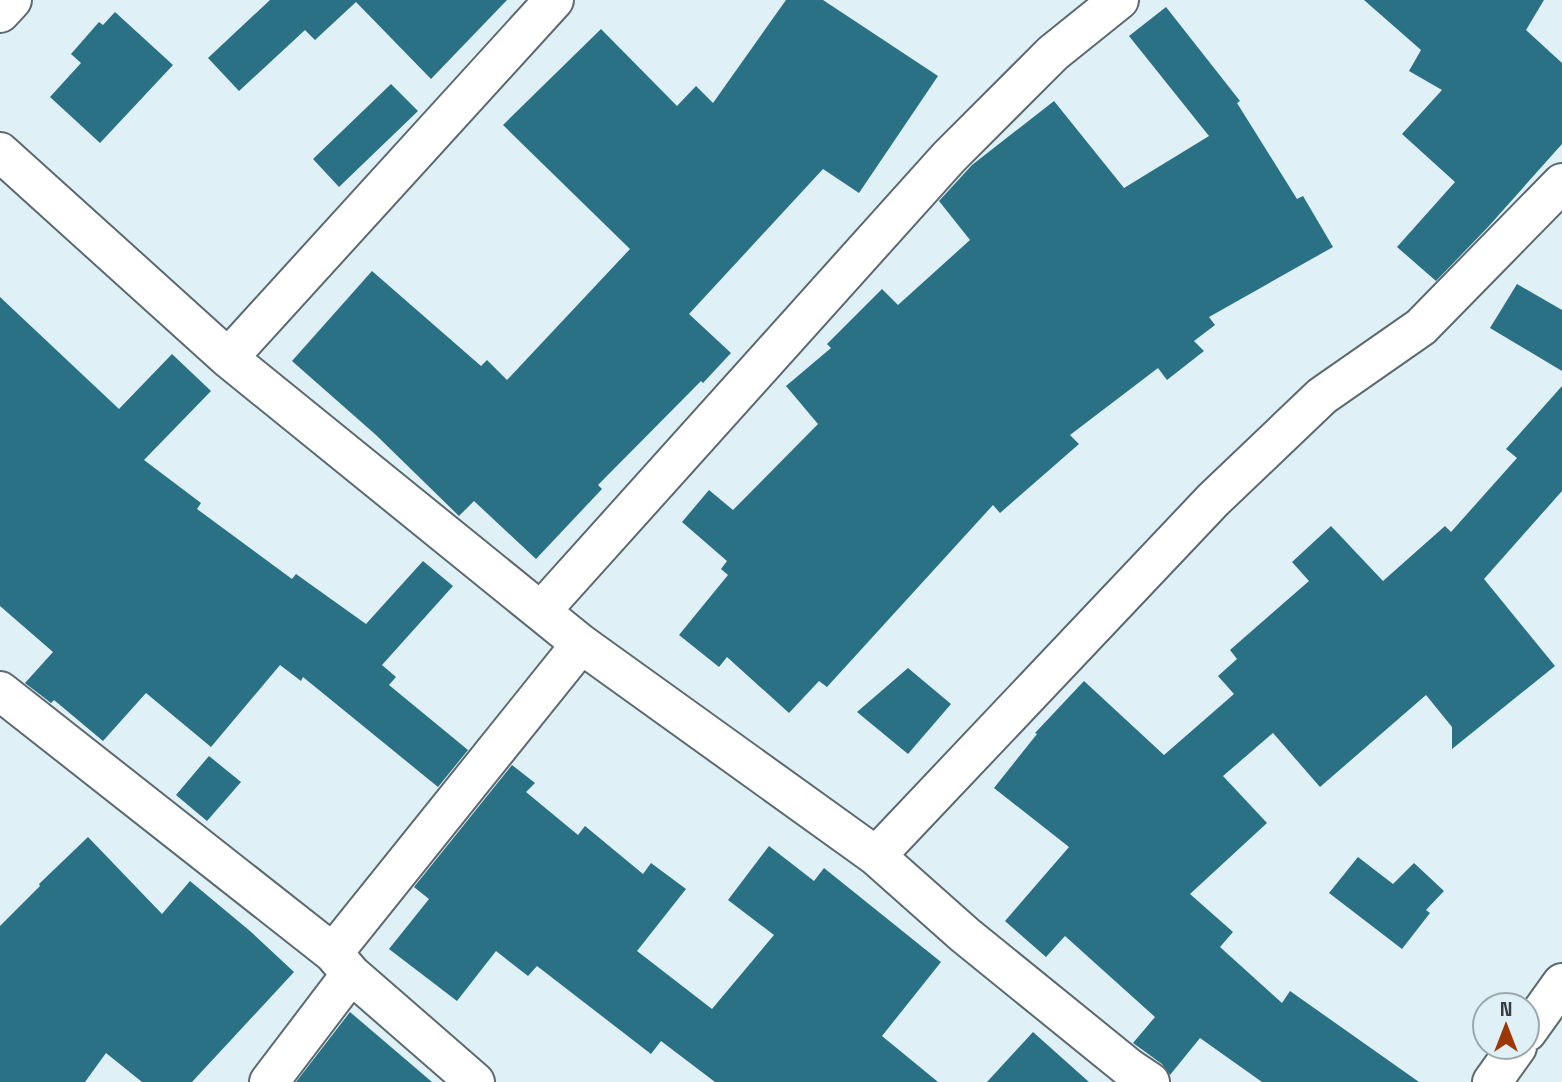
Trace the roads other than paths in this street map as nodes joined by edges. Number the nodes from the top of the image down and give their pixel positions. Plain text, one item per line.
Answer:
1 (12, 0) edge
2 (555, 0) edge
3 (1119, 0) edge
4 (0, 13) edge
5 (0, 152) edge
6 (1562, 183) edge
7 (228, 358) junction
8 (541, 611) junction
9 (581, 644) junction
10 (0, 691) edge
11 (876, 856) junction
12 (342, 963) junction
13 (1562, 983) edge
14 (1541, 1012) edge
15 (1507, 1061) edge
16 (270, 1082) edge
17 (475, 1082) edge
18 (1150, 1082) edge
19 (1492, 1082) edge

1 - 4 street
2 - 7 street
3 - 8 street
5 - 7 street
6 - 11 street
7 - 8 street
8 - 9 street
9 - 11 street
9 - 12 street
10 - 12 street
11 - 18 street
12 - 16 street
12 - 17 street
13 - 14 street
15 - 19 street

